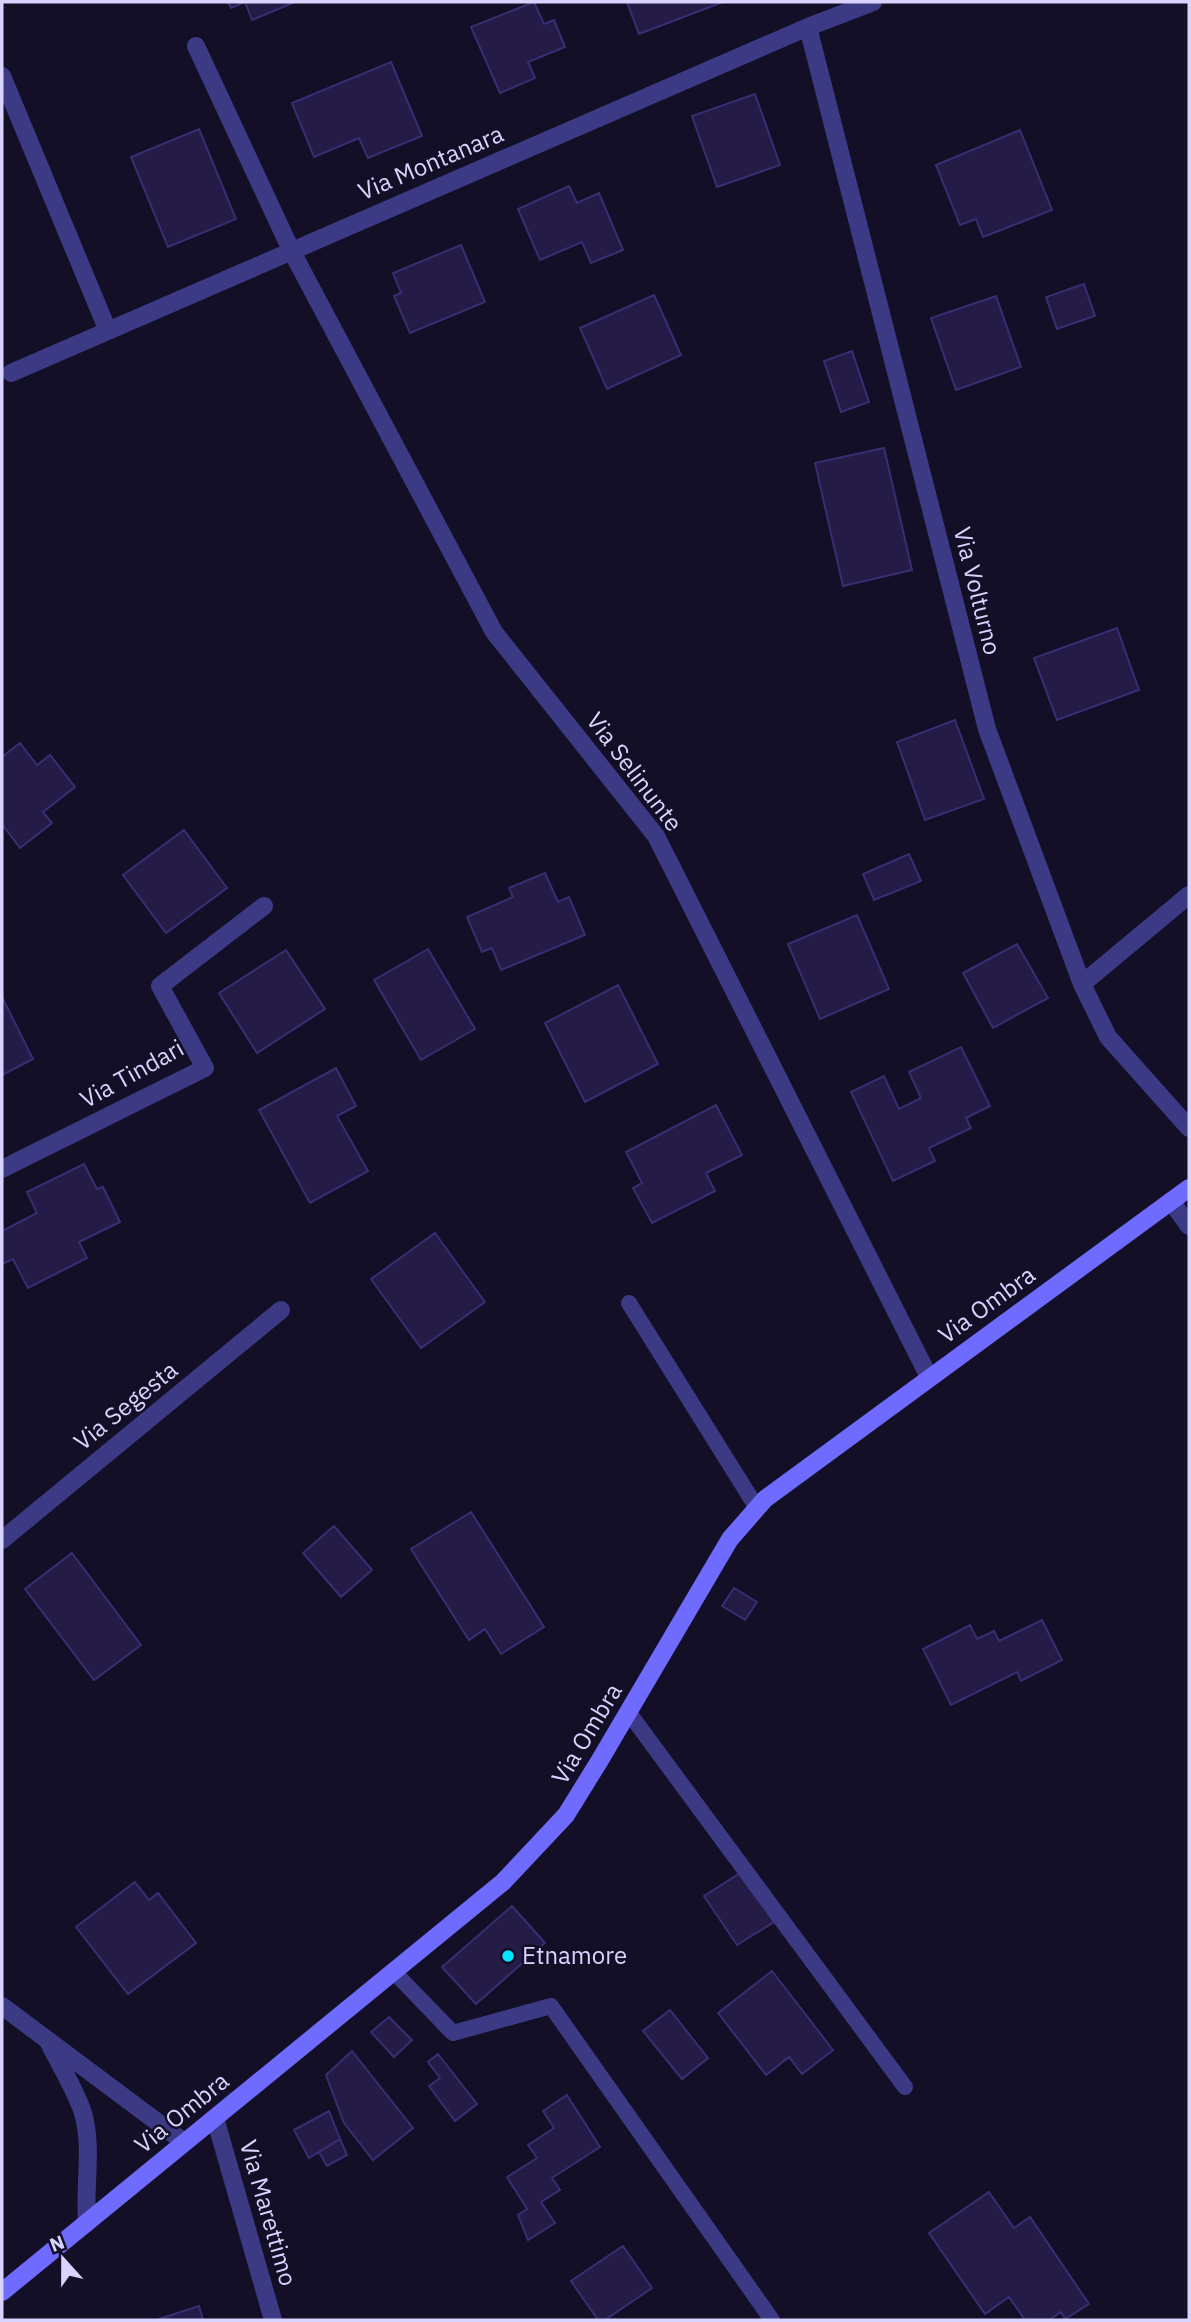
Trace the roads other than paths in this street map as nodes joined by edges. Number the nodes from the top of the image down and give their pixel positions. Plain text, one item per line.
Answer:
1 (873, 2) edge
2 (808, 27) junction
3 (196, 46) dead end
4 (2, 76) edge
5 (291, 250) junction
6 (108, 331) junction
7 (11, 373) dead end
8 (1189, 895) edge
9 (264, 906) dead end
10 (1082, 984) junction
11 (1189, 1128) edge
12 (2, 1169) edge
13 (1189, 1188) edge
14 (1171, 1201) junction
15 (1189, 1226) edge
16 (629, 1303) dead end
17 (281, 1310) dead end
18 (929, 1377) junction
19 (757, 1508) junction
20 (2, 1539) edge
21 (629, 1713) junction
22 (394, 1972) junction
23 (2, 2006) edge
24 (48, 2040) junction
25 (905, 2087) dead end
26 (215, 2118) junction
27 (184, 2142) junction
28 (87, 2222) junction
29 (2, 2292) edge
30 (273, 2320) edge
31 (772, 2320) edge

1 - 2 street, Via Montanara
2 - 5 street, Via Montanara
2 - 10 street, Via Volturno
3 - 5 street, Via Selinunte
4 - 6 street
5 - 6 street, Via Montanara
5 - 18 street, Via Selinunte
6 - 7 street, Via Montanara
8 - 10 street
9 - 12 street, Via Tindari
10 - 11 street, Via Volturno
13 - 14 main road, Via Ombra
14 - 15 street
14 - 18 main road, Via Ombra
16 - 19 lane
17 - 20 street, Via Segesta
18 - 19 main road, Via Ombra
19 - 21 main road, Via Ombra
21 - 22 main road, Via Ombra
21 - 25 lane
22 - 26 main road, Via Ombra
22 - 31 lane
23 - 24 street
24 - 27 street
24 - 28 street
26 - 27 main road, Via Ombra
26 - 30 street, Via Marettimo
27 - 28 main road, Via Ombra
28 - 29 main road, Via Ombra

